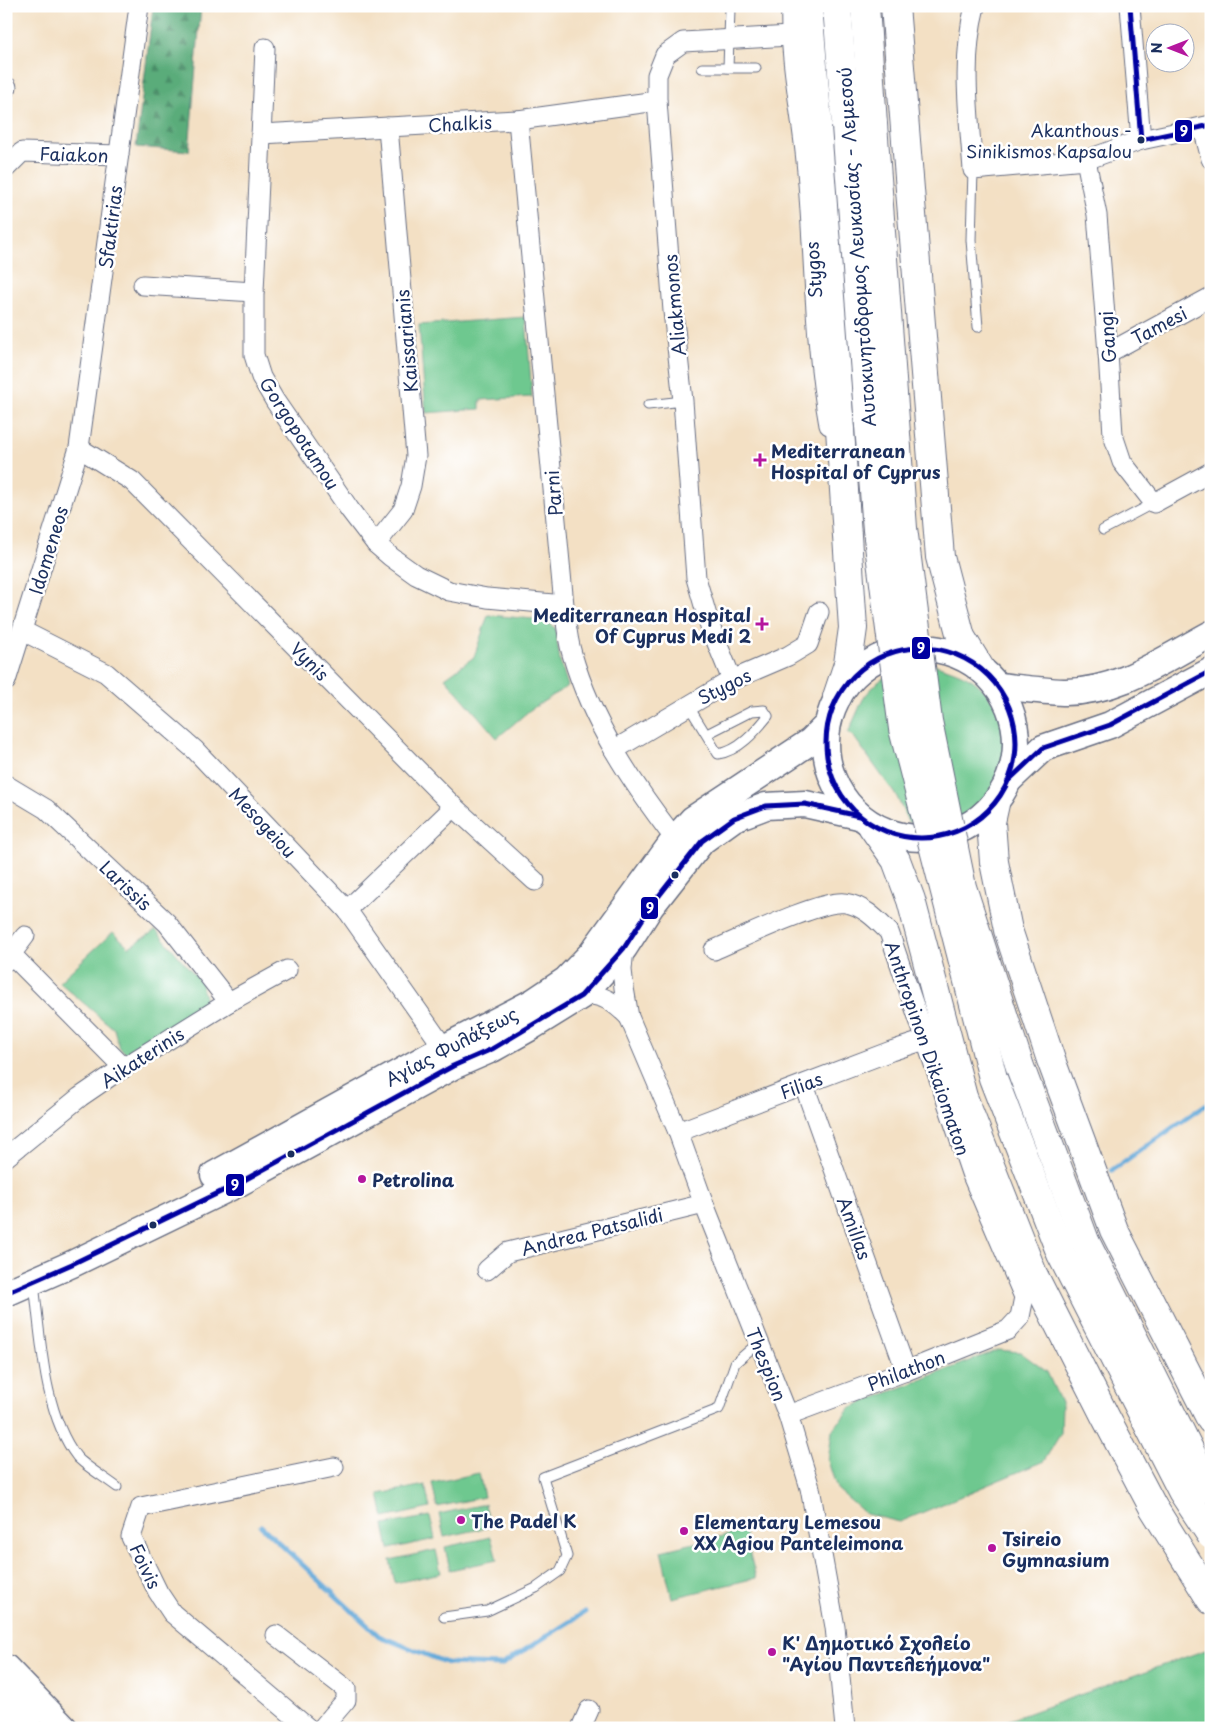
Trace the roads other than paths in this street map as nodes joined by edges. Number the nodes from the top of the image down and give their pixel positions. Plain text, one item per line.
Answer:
1 (139, 6) edge
2 (734, 6) edge
3 (790, 6) edge
4 (808, 6) edge
5 (837, 6) edge
6 (864, 6) edge
7 (895, 6) edge
8 (975, 6) edge
9 (1130, 6) edge
10 (790, 36) junction
11 (728, 40) junction
12 (265, 48) dead end
13 (702, 68) dead end
14 (728, 68) junction
15 (756, 68) dead end
16 (657, 101) junction
17 (518, 120) junction
18 (860, 125) junction
19 (388, 127) junction
20 (1207, 127) edge
21 (261, 134) junction
22 (1141, 140) junction
23 (119, 155) junction
24 (1211, 159) edge
25 (1086, 160) junction
26 (6, 168) edge
27 (973, 170) junction
28 (143, 285) dead end
29 (254, 292) junction
30 (1211, 297) edge
31 (978, 327) dead end
32 (1108, 353) junction
33 (684, 401) junction
34 (648, 405) dead end
35 (79, 448) junction
36 (1211, 472) edge
37 (1154, 503) junction
38 (1103, 530) dead end
39 (847, 532) junction
40 (376, 544) junction
41 (564, 605) junction
42 (819, 612) dead end
43 (22, 631) junction
44 (1211, 634) edge
45 (1211, 671) edge
46 (989, 677) junction
47 (732, 680) junction
48 (6, 681) edge
49 (837, 697) junction
50 (688, 704) junction
51 (827, 725) junction
52 (707, 734) junction
53 (614, 750) junction
54 (1009, 780) junction
55 (6, 785) edge
56 (995, 804) junction
57 (454, 807) junction
58 (865, 821) junction
59 (675, 839) junction
60 (534, 881) dead end
61 (346, 910) junction
62 (25, 936) dead end
63 (624, 948) junction
64 (714, 950) dead end
65 (9, 958) edge
66 (287, 970) dead end
67 (581, 996) junction
68 (229, 1002) junction
69 (629, 1017) junction
70 (925, 1040) junction
71 (448, 1057) junction
72 (124, 1068) junction
73 (804, 1085) junction
74 (678, 1132) junction
75 (6, 1157) edge
76 (704, 1204) junction
77 (487, 1270) dead end
78 (6, 1278) edge
79 (34, 1281) junction
80 (6, 1293) edge
81 (1020, 1317) joint
82 (759, 1342) junction
83 (906, 1371) junction
84 (788, 1415) junction
85 (1211, 1420) edge
86 (334, 1467) dead end
87 (117, 1486) dead end
88 (1211, 1489) edge
89 (1211, 1535) edge
90 (1211, 1600) edge
91 (444, 1617) dead end
92 (276, 1635) dead end
93 (6, 1668) edge
94 (6, 1703) edge
95 (589, 1710) dead end
96 (29, 1728) edge
97 (64, 1728) edge
98 (308, 1728) edge
99 (322, 1728) edge
100 (582, 1728) edge
101 (845, 1728) edge

1 - 23 street, Sfaktirias
2 - 11 lane
3 - 10 street, Stygos
4 - 39 highway
5 - 18 highway, Αυτοκινητόδρομος Λευκωσίας - Λεμεσού
6 - 18 highway, Αυτοκινητόδρομος Λευκωσίας - Λεμεσού
7 - 46 highway
8 - 27 street
9 - 22 street
10 - 11 street, Aliakmonos
10 - 39 street, Stygos
11 - 14 lane
11 - 16 street, Aliakmonos
12 - 21 street, Gorgopotamou
13 - 14 lane
14 - 15 lane
16 - 17 street, Chalkis
16 - 33 street, Aliakmonos
17 - 19 street, Chalkis
17 - 41 street, Parni
18 - 88 highway, Αυτοκινητόδρομος Λευκωσίας - Λεμεσού, bridge
18 - 89 highway, Αυτοκινητόδρομος Λευκωσίας - Λεμεσού, bridge
19 - 21 street, Chalkis
19 - 40 street, Kaissarianis
20 - 22 street
20 - 24 street
21 - 29 street, Gorgopotamou
22 - 25 street
23 - 26 street, Faiakon
23 - 35 street, Sfaktirias
25 - 27 street
25 - 32 street, Gangi
27 - 31 lane
28 - 29 street
29 - 40 street, Gorgopotamou
30 - 32 street, Tamesi
32 - 37 street, Gangi
33 - 34 lane
33 - 47 street, Aliakmonos
35 - 43 street, Idomeneos
35 - 57 street, Vynis
36 - 37 street
37 - 38 lane
39 - 49 highway
40 - 41 street, Gorgopotamou
41 - 53 street, Parni
42 - 47 street, Stygos
43 - 48 street, Idomeneos
43 - 61 street, Mesogeiou
44 - 46 main road
45 - 54 main road
46 - 49 main road
46 - 54 main road
47 - 50 street, Stygos
49 - 51 main road
50 - 52 lane
50 - 53 street, Stygos
51 - 58 main road
51 - 59 main road, Αγίας Φυλάξεως
52 - 52 lane
53 - 59 street, Parni
54 - 56 main road, Αγίας Φυλάξεως
55 - 68 street, Larissis
56 - 58 main road, Αγίας Φυλάξεως
56 - 85 highway
57 - 60 street, Vynis
57 - 61 street
58 - 63 main road, Αγίας Φυλάξεως
58 - 90 highway
59 - 71 main road, Αγίας Φυλάξεως
61 - 71 street, Mesogeiou
62 - 65 street
63 - 67 main road, Αγίας Φυλάξεως
63 - 69 street, Thespion
64 - 70 street, Anthropinon Dikaiomaton
65 - 72 street
66 - 68 street, Aikaterinis
67 - 69 street, Thespion
67 - 71 main road, Αγίας Φυλάξεως
68 - 72 street, Aikaterinis
69 - 74 street, Thespion
70 - 73 street, Filias
70 - 81 street, Anthropinon Dikaiomaton
71 - 78 main road, Αγίας Φυλάξεως
71 - 79 main road, Αγίας Φυλάξεως
72 - 75 street, Aikaterinis
73 - 74 street, Filias
73 - 83 street, Amillas
74 - 76 street, Thespion
76 - 77 street, Andrea Patsalidi
76 - 82 street, Thespion
79 - 80 main road, Αγίας Φυλάξεως
79 - 87 lane
81 - 83 street, Philathon
82 - 84 street, Thespion
82 - 91 lane
83 - 84 street, Philathon
84 - 101 street, Thespion
86 - 98 street, Foivis
92 - 99 street
93 - 97 main road
94 - 96 main road
95 - 100 street

